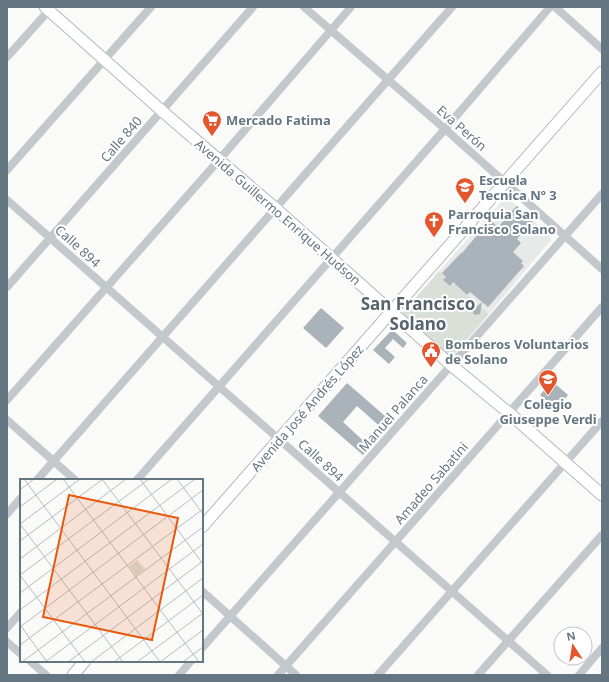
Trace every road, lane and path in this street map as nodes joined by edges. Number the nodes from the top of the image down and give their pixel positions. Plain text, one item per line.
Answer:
1 (151, 7) edge
2 (253, 7) edge
3 (304, 7) edge
4 (351, 7) edge
5 (452, 7) edge
6 (550, 7) edge
7 (555, 7) edge
8 (49, 8) edge
9 (331, 30) junction
10 (602, 49) edge
11 (7, 57) edge
12 (105, 60) junction
13 (602, 72) edge
14 (388, 80) junction
15 (162, 111) junction
16 (445, 129) junction
17 (219, 160) junction
18 (7, 170) edge
19 (505, 183) junction
20 (602, 194) edge
21 (7, 200) edge
22 (275, 208) junction
23 (565, 236) junction
24 (51, 238) junction
25 (332, 258) junction
26 (602, 269) edge
27 (7, 287) edge
28 (106, 287) junction
29 (602, 307) edge
30 (392, 311) junction
31 (163, 337) junction
32 (451, 364) junction
33 (219, 387) junction
34 (7, 400) edge
35 (509, 413) junction
36 (7, 420) edge
37 (602, 421) edge
38 (280, 439) junction
39 (54, 461) junction
40 (565, 463) junction
41 (38, 479) edge
42 (74, 479) edge
43 (138, 479) edge
44 (339, 493) junction
45 (602, 495) edge
46 (20, 499) edge
47 (7, 514) edge
48 (203, 526) edge
49 (602, 535) edge
50 (397, 542) junction
51 (203, 592) edge
52 (452, 592) junction
53 (20, 613) edge
54 (230, 616) junction
55 (7, 628) edge
56 (508, 641) junction
57 (7, 642) edge
58 (203, 647) edge
59 (602, 648) edge
60 (20, 653) edge
61 (31, 662) edge
62 (84, 662) edge
63 (190, 662) edge
64 (286, 666) junction
65 (46, 675) edge
66 (72, 675) edge
67 (179, 675) edge
68 (278, 675) edge
69 (296, 675) edge
70 (378, 675) edge
71 (478, 675) edge
72 (547, 675) edge
73 (579, 675) edge

1 - 12 street
2 - 15 street, Calle 840
3 - 9 street, Eva Perón
4 - 9 street
5 - 14 street
6 - 16 street
7 - 10 street
8 - 11 street
8 - 12 street, Avenida Guillermo Enrique Hudson
9 - 14 street, Eva Perón
9 - 17 street
12 - 15 street, Avenida Guillermo Enrique Hudson
12 - 18 street
13 - 19 street, Avenida José Andrés López
14 - 16 street, Eva Perón
14 - 22 street
15 - 17 street, Avenida Guillermo Enrique Hudson
15 - 24 street, Calle 840
16 - 19 street, Eva Perón
16 - 25 street
17 - 22 street, Avenida Guillermo Enrique Hudson
17 - 28 street
19 - 23 street, Eva Perón
19 - 30 street, Avenida José Andrés López
20 - 23 street, Manuel Palanca
21 - 24 street, Calle 894
22 - 25 street, Avenida Guillermo Enrique Hudson
22 - 31 street
23 - 26 street, Eva Perón
23 - 32 street, Manuel Palanca
24 - 27 street, Calle 840
24 - 28 street, Calle 894
25 - 30 street, Avenida Guillermo Enrique Hudson
25 - 33 street
28 - 31 street, Calle 894
28 - 34 street
29 - 35 street, Amadeo Sabatini
30 - 32 street, Avenida Guillermo Enrique Hudson
30 - 38 street, Avenida José Andrés López
31 - 33 street, Calle 894
31 - 39 street
32 - 35 street, Avenida Guillermo Enrique Hudson
32 - 44 street, Manuel Palanca
33 - 38 street, Calle 894
33 - 43 street
35 - 40 street, Avenida Guillermo Enrique Hudson
35 - 50 street, Amadeo Sabatini
36 - 39 street
37 - 40 street
38 - 44 street, Calle 894
38 - 48 street, Avenida José Andrés López
39 - 41 street
39 - 42 street
40 - 45 street, Avenida Guillermo Enrique Hudson
40 - 52 street
44 - 50 street, Calle 894
44 - 54 street, Manuel Palanca
46 - 47 street
49 - 56 street
50 - 52 street, Calle 894
50 - 64 street, Amadeo Sabatini
51 - 54 street
52 - 56 street, Calle 894
52 - 70 street
53 - 55 street
54 - 58 street, Manuel Palanca
54 - 64 street
56 - 71 street
56 - 72 street, Calle 894
57 - 60 street
59 - 73 street
61 - 65 street
62 - 66 street
63 - 67 street
64 - 68 street, Amadeo Sabatini
64 - 69 street

